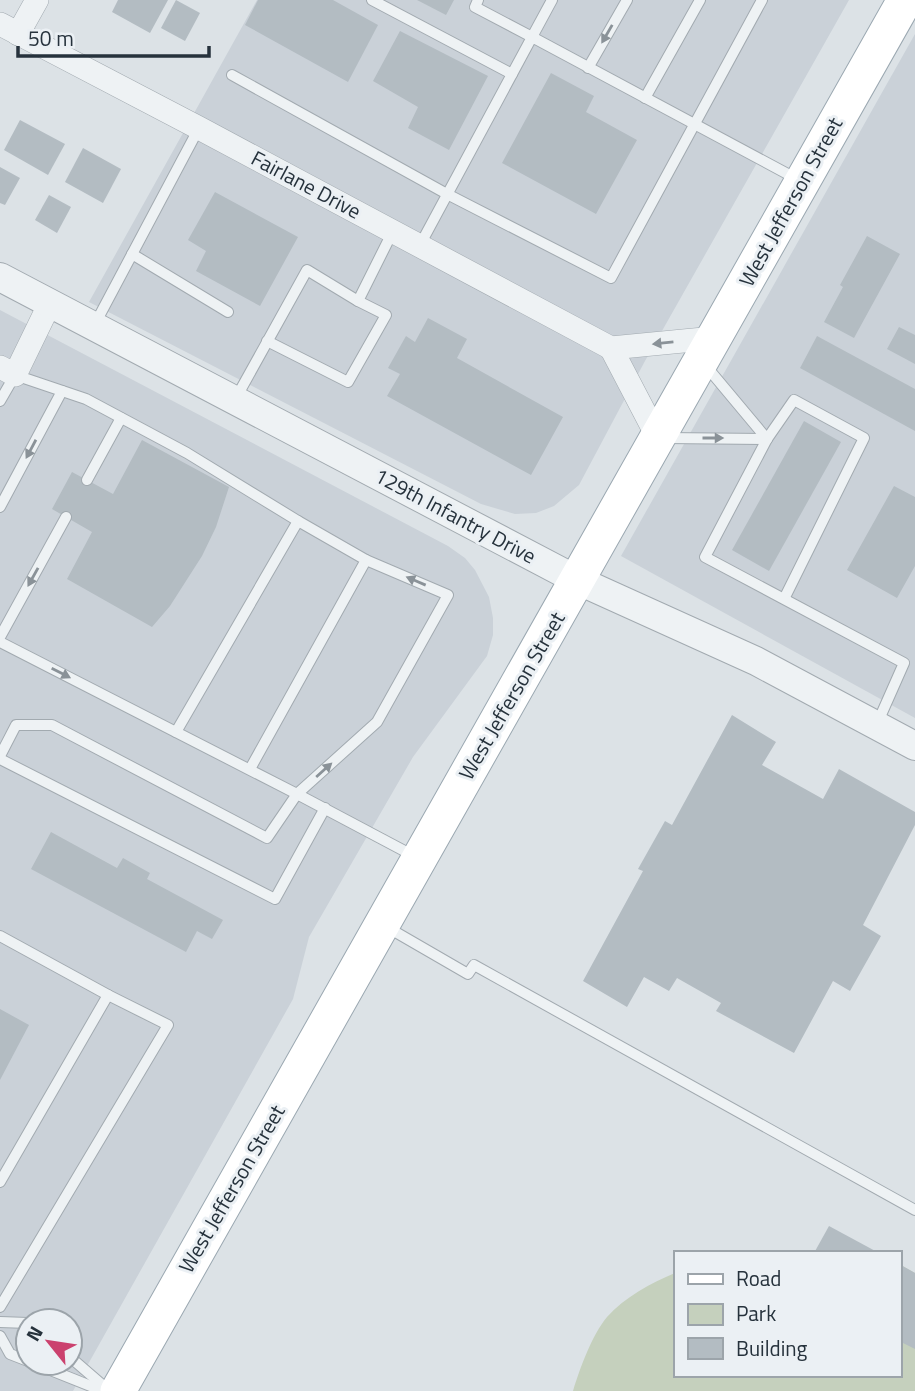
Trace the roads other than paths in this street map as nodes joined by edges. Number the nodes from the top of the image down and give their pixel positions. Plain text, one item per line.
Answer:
1 (37, 0) edge
2 (372, 0) edge
3 (478, 0) edge
4 (552, 0) edge
5 (626, 0) edge
6 (700, 0) edge
7 (762, 0) edge
8 (905, 0) edge
9 (9, 29) edge
10 (532, 37) junction
11 (588, 68) junction
12 (512, 74) junction
13 (232, 75) dead end
14 (645, 98) junction
15 (694, 124) junction
16 (199, 128) junction
17 (802, 182) junction
18 (447, 194) junction
19 (393, 231) junction
20 (420, 246) junction
21 (132, 254) junction
22 (0, 277) edge
23 (358, 301) junction
24 (50, 303) junction
25 (228, 312) dead end
26 (94, 327) junction
27 (267, 341) junction
28 (611, 348) junction
29 (708, 349) junction
30 (7, 371) edge
31 (62, 391) junction
32 (0, 401) edge
33 (235, 401) junction
34 (121, 418) junction
35 (658, 438) junction
36 (767, 439) junction
37 (87, 480) dead end
38 (0, 507) edge
39 (66, 517) dead end
40 (298, 521) junction
41 (366, 560) junction
42 (578, 580) junction
43 (784, 599) junction
44 (0, 639) edge
45 (876, 725) junction
46 (176, 732) junction
47 (915, 746) edge
48 (0, 758) edge
49 (250, 769) junction
50 (297, 794) junction
51 (325, 808) junction
52 (419, 859) junction
53 (382, 924) junction
54 (0, 936) edge
55 (108, 995) junction
56 (0, 1182) edge
57 (915, 1210) edge
58 (0, 1307) edge
59 (0, 1336) edge
60 (14, 1356) edge
61 (84, 1369) edge
62 (68, 1377) edge
63 (103, 1391) edge
64 (110, 1391) edge
65 (118, 1391) edge

1 - 9 street
2 - 12 lane
3 - 10 lane
4 - 10 lane
5 -> 11 lane
6 - 14 lane
7 - 15 lane
8 - 17 main road, West Jefferson Street
9 - 16 street, Fairlane Drive
10 - 11 lane
10 - 12 lane
11 - 14 lane
12 - 18 lane
13 - 18 lane
14 - 15 lane
15 - 17 lane
15 - 18 lane
16 - 19 street, Fairlane Drive
16 - 21 lane
17 - 29 main road, West Jefferson Street
18 - 20 lane
19 - 20 street, Fairlane Drive
19 - 23 lane
20 - 28 street, Fairlane Drive
21 - 25 lane
21 - 26 lane
22 - 24 street, 129th Infantry Drive
23 - 27 lane
23 - 27 lane
24 - 26 street, 129th Infantry Drive
24 - 30 street
26 - 33 street, 129th Infantry Drive
27 - 33 lane
29 -> 28 street
28 - 35 street
29 - 35 main road, West Jefferson Street
29 - 36 lane
30 - 31 lane
30 - 32 lane
31 - 34 lane
31 -> 38 lane
33 - 42 street, 129th Infantry Drive
34 - 37 lane
34 - 40 lane
35 -> 36 lane
35 - 42 main road, West Jefferson Street
36 - 43 lane
36 - 43 lane
39 -> 44 lane
40 - 41 lane
40 - 46 lane
41 - 49 lane
50 -> 41 lane
42 - 45 street, 129th Infantry Drive
42 - 52 main road, West Jefferson Street
43 - 45 lane
44 -> 46 lane
45 - 47 street, 129th Infantry Drive
46 - 49 lane
48 - 50 lane
48 - 51 lane
49 - 50 lane
50 - 51 lane
51 - 52 lane
52 - 53 main road, West Jefferson Street
53 - 57 lane
53 - 65 main road, West Jefferson Street
54 - 55 lane
55 - 56 lane
55 - 58 lane
59 - 60 lane
61 - 64 lane
62 - 63 lane

